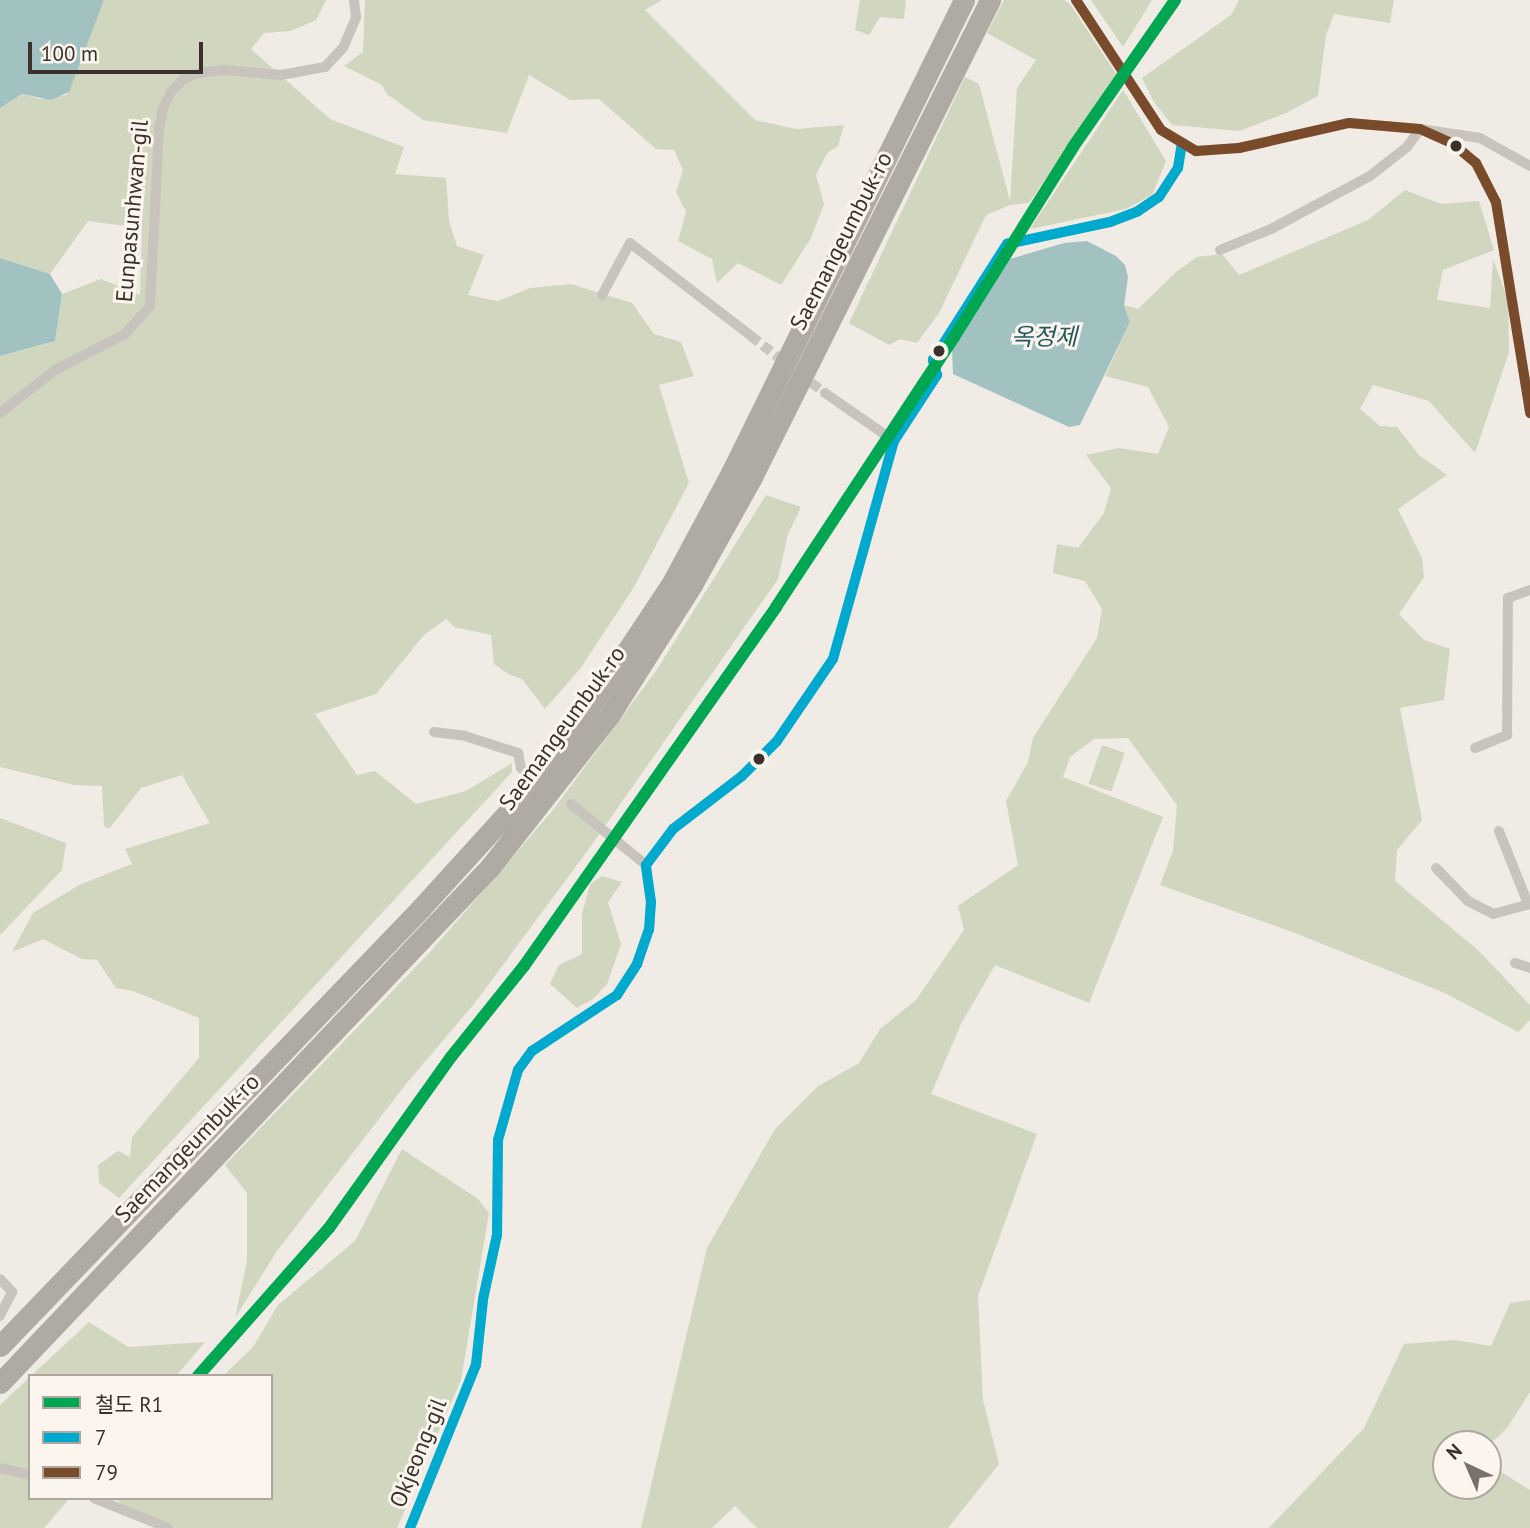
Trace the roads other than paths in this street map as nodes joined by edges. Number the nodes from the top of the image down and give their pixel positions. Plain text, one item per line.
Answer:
1 (354, 0) edge
2 (964, 0) edge
3 (990, 0) edge
4 (1076, 0) edge
5 (1420, 128) junction
6 (1182, 143) junction
7 (1530, 166) edge
8 (1220, 250) dead end
9 (602, 295) dead end
10 (751, 336) tunnel mouth
11 (825, 393) tunnel mouth
12 (0, 413) edge
13 (1530, 413) edge
14 (894, 441) junction
15 (1530, 590) edge
16 (434, 732) dead end
17 (1475, 748) dead end
18 (525, 771) dead end
19 (571, 804) dead end
20 (1499, 831) dead end
21 (646, 865) junction
22 (1436, 868) dead end
23 (1529, 904) edge
24 (1515, 963) dead end
25 (1530, 968) edge
26 (0, 1279) edge
27 (0, 1316) edge
28 (0, 1346) edge
29 (6, 1377) edge
30 (0, 1468) edge
31 (28, 1475) edge
32 (99, 1500) edge
33 (168, 1528) edge
34 (410, 1528) edge

1 - 12 street, Eunpasunhwan-gil
2 - 28 highway, Saemangeumbuk-ro
3 - 29 highway, Saemangeumbuk-ro
4 - 6 street
5 - 6 street
5 - 7 street
5 - 8 street
5 - 13 street
6 - 14 street
9 - 10 street
11 - 14 street
14 - 21 street
15 - 17 street
16 - 18 street
19 - 21 street
20 - 23 street
21 - 34 street, Okjeong-gil
22 - 23 street
24 - 25 street
26 - 27 street
30 - 31 street
32 - 33 street

